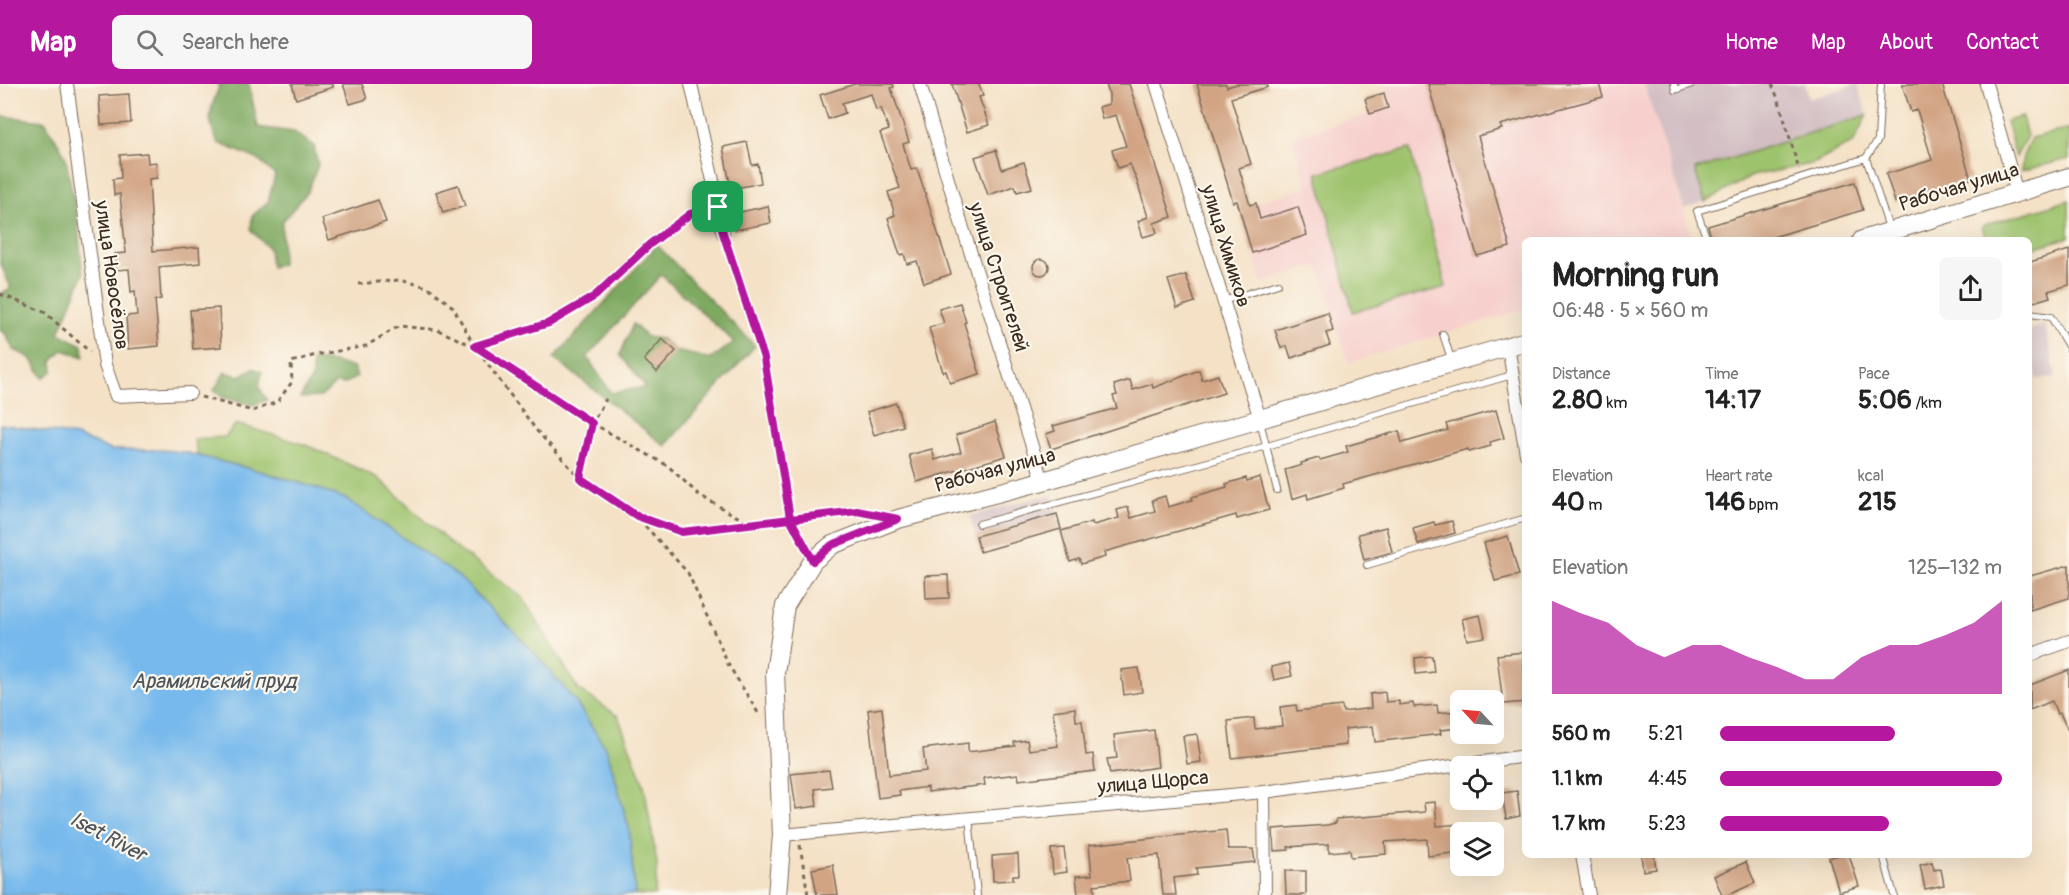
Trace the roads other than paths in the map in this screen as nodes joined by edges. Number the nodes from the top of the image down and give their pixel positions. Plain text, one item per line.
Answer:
1 (68, 84) edge
2 (691, 84) edge
3 (920, 84) edge
4 (1156, 84) edge
5 (1674, 84) edge
6 (1692, 84) edge
7 (1881, 84) edge
8 (1986, 84) edge
9 (1866, 158) junction
10 (2069, 177) edge
11 (2017, 193) junction
12 (1890, 231) junction
13 (723, 233) road end
14 (1706, 237) edge
15 (1871, 237) edge
16 (1278, 284) dead end
17 (1223, 301) junction
18 (2032, 314) edge
19 (1443, 334) dead end
20 (1522, 342) edge
21 (1508, 346) junction
22 (2069, 348) edge
23 (1452, 362) junction
24 (1512, 375) junction
25 (190, 393) road end
26 (1522, 416) edge
27 (1260, 419) junction
28 (1267, 446) junction
29 (1043, 481) junction
30 (1277, 490) dead end
31 (1522, 519) edge
32 (979, 524) dead end
33 (1367, 565) dead end
34 (2069, 641) edge
35 (2032, 653) edge
36 (1522, 757) edge
37 (1264, 792) junction
38 (969, 817) junction
39 (790, 835) junction
40 (1583, 858) edge
41 (1884, 858) edge
42 (777, 895) edge
43 (977, 895) edge
44 (1265, 895) edge
45 (1589, 895) edge
46 (1894, 895) edge

1 - 25 street, улица Новосёлов
2 - 13 street
3 - 29 street, улица Строителей
4 - 17 street, улица Химиков
5 - 6 lane
7 - 9 lane
8 - 11 street
9 - 12 lane
9 - 14 lane
10 - 11 main road, Рабочая улица
11 - 12 main road, Рабочая улица
12 - 15 main road, Рабочая улица
16 - 17 lane
17 - 27 street, улица Химиков
18 - 22 lane
19 - 23 lane
20 - 21 main road, Рабочая улица
21 - 23 main road, Рабочая улица
21 - 24 street
23 - 27 main road, Рабочая улица
24 - 26 street
24 - 28 lane
27 - 28 lane
27 - 29 main road, Рабочая улица
28 - 30 lane
28 - 32 lane
29 - 39 main road, Рабочая улица
31 - 33 lane
34 - 35 street
36 - 37 street, улица Щорса
37 - 38 street, улица Щорса
37 - 44 street
38 - 39 street, улица Щорса
38 - 43 lane
39 - 42 main road, Рабочая улица
40 - 45 street
41 - 46 lane

